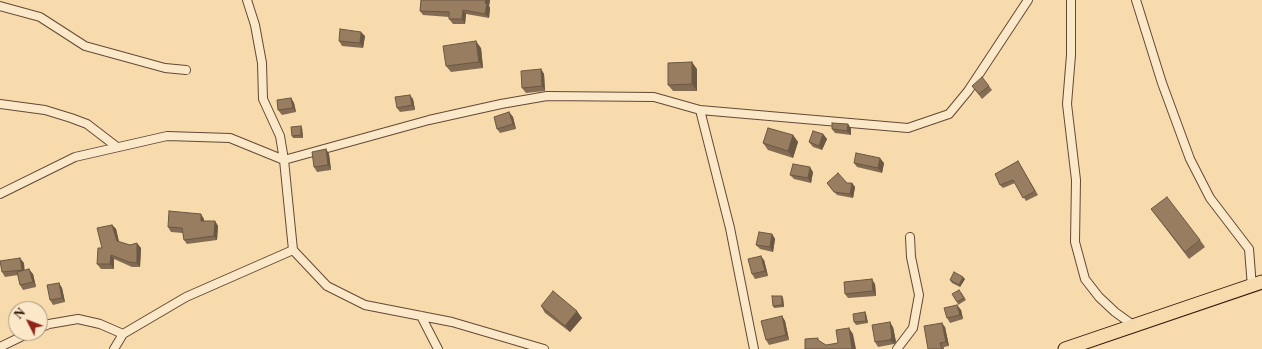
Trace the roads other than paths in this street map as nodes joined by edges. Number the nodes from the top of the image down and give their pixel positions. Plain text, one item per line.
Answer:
1 (247, 0) edge
2 (1028, 0) edge
3 (1071, 0) edge
4 (1136, 0) edge
5 (0, 6) edge
6 (186, 70) dead end
7 (0, 104) edge
8 (700, 110) junction
9 (118, 147) junction
10 (284, 160) junction
11 (0, 194) edge
12 (910, 237) dead end
13 (293, 250) junction
14 (1257, 284) edge
15 (421, 316) junction
16 (48, 324) edge
17 (1133, 325) junction
18 (123, 334) junction
19 (11, 341) edge
20 (0, 346) edge
21 (1086, 346) edge
22 (114, 349) edge
23 (438, 349) edge
24 (544, 349) edge
25 (754, 349) edge
26 (897, 349) edge
27 (1065, 349) edge

1 - 10 street
2 - 8 street
3 - 17 street
4 - 14 street
5 - 6 street
7 - 9 street
8 - 10 street
8 - 25 street
9 - 10 street
9 - 11 street
10 - 13 street
12 - 26 street
13 - 15 street
13 - 18 street
14 - 17 main road
15 - 23 street
15 - 24 street
16 - 18 street
17 - 21 main road
18 - 22 street
19 - 20 street
21 - 27 main road

